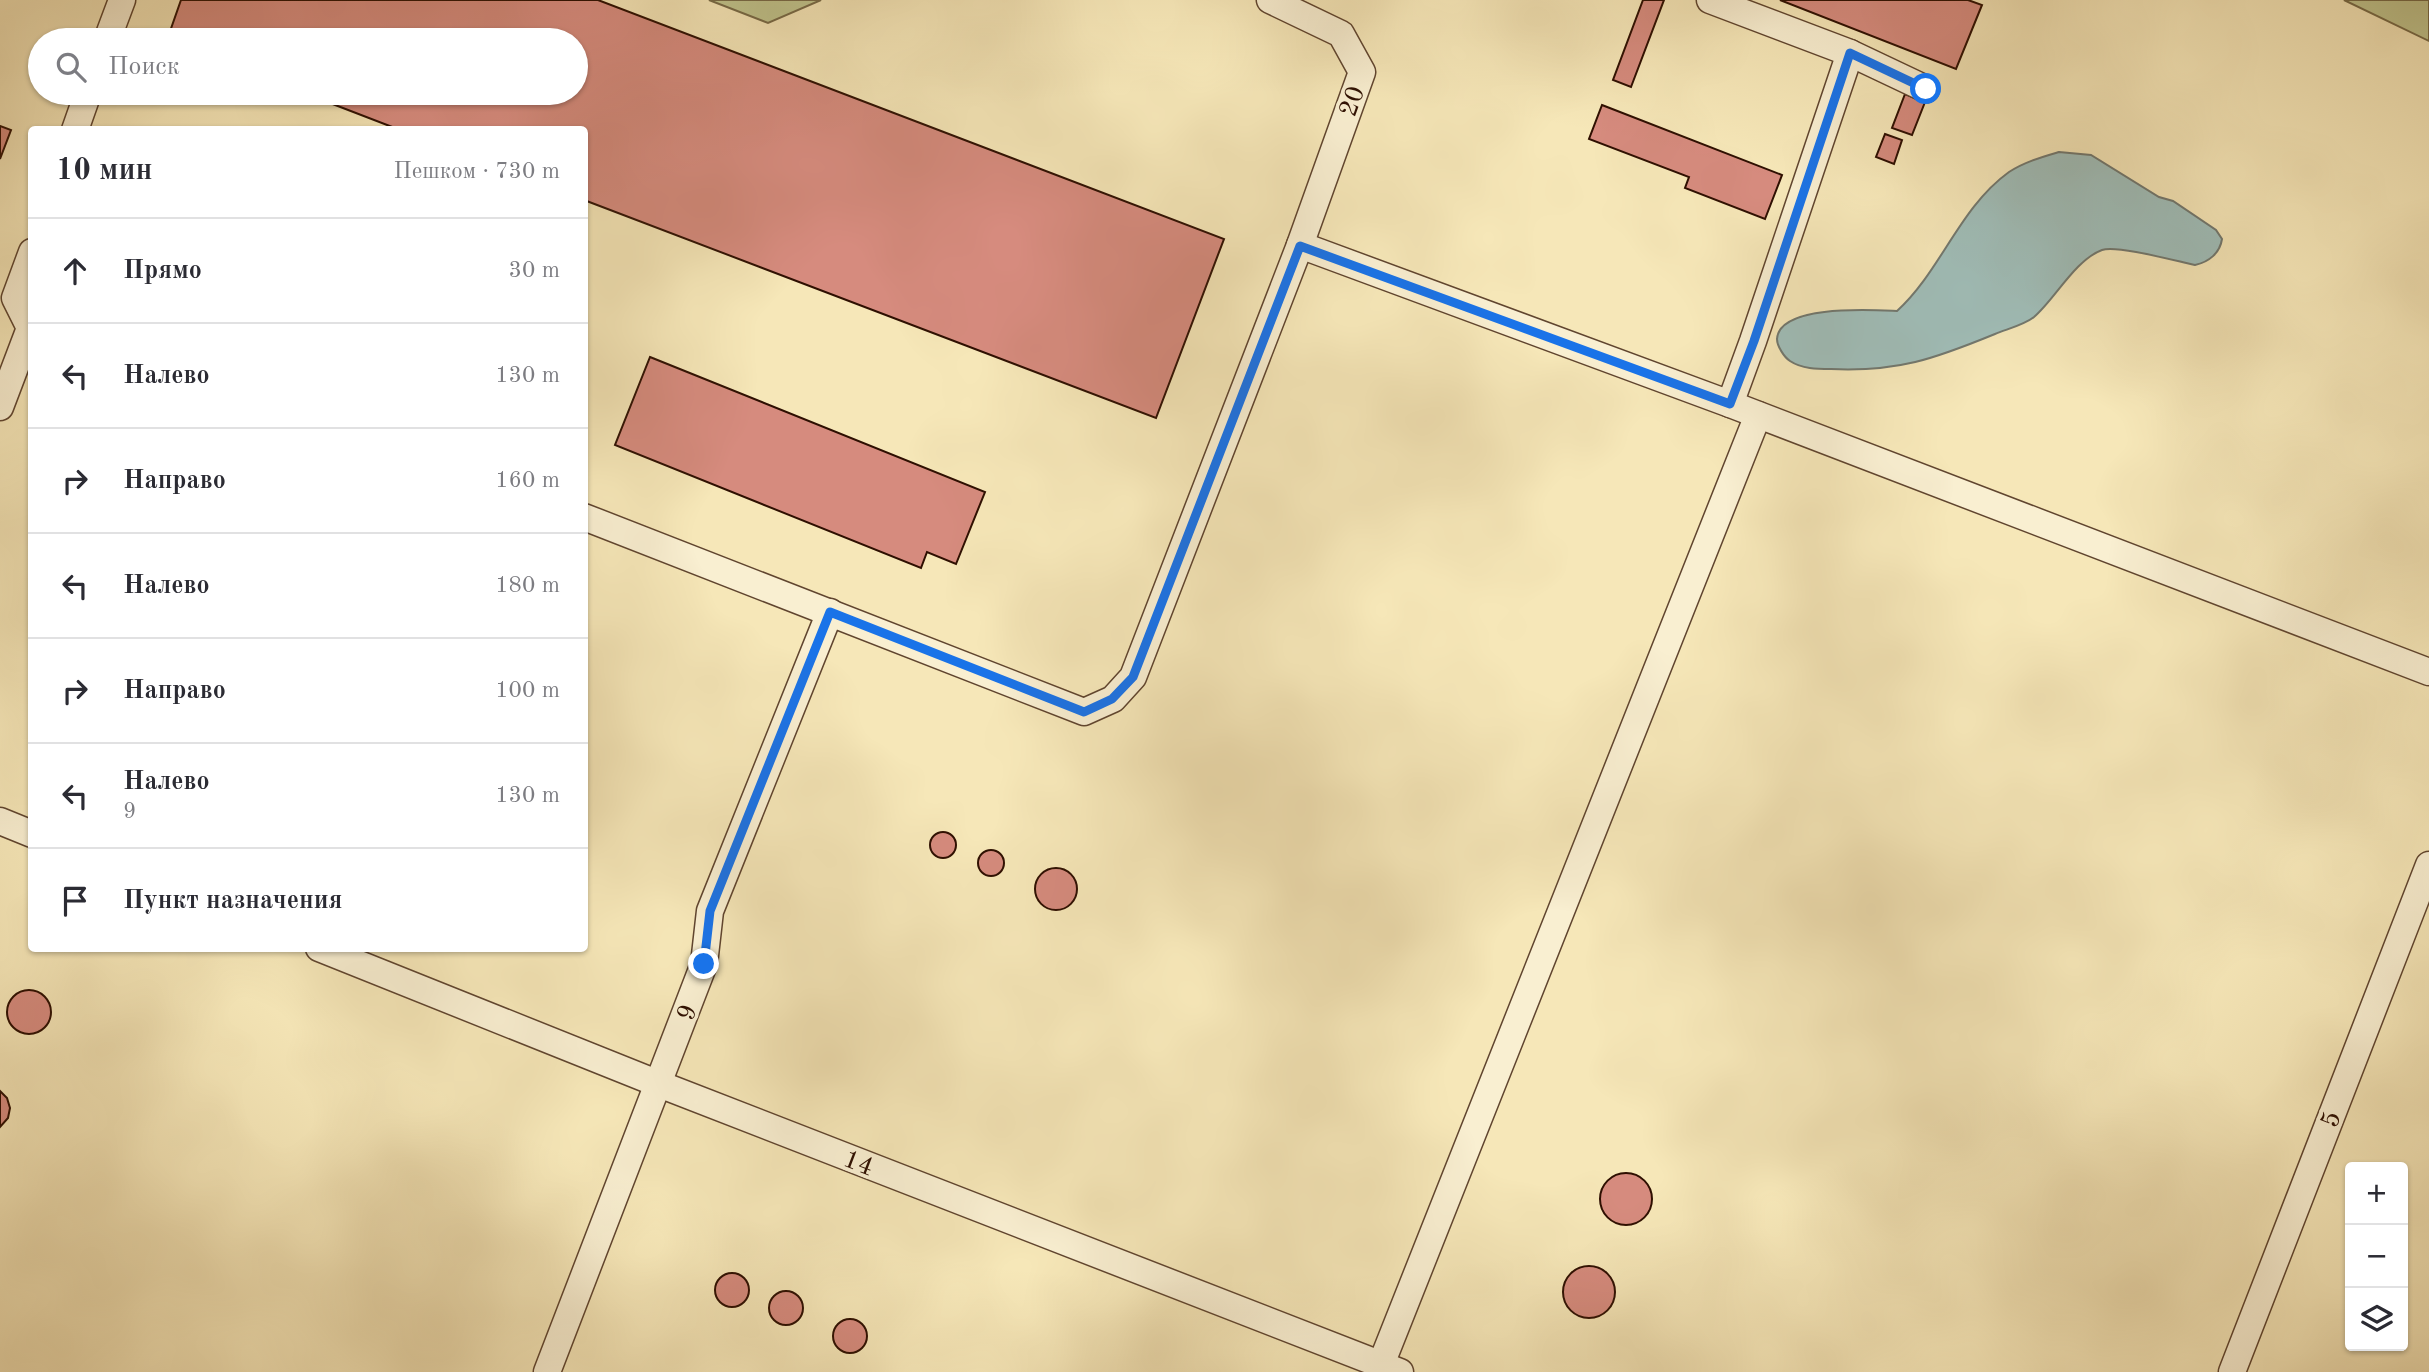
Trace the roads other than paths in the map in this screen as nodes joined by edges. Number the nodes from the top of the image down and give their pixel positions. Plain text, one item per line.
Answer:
1 (122, 0) edge
2 (1270, 0) edge
3 (1710, 0) edge
4 (112, 28) edge
5 (1850, 53) junction
6 (1926, 89) dead end
7 (84, 105) edge
8 (77, 126) edge
9 (1300, 246) junction
10 (28, 264) edge
11 (16, 298) edge
12 (28, 324) edge
13 (28, 333) edge
14 (1730, 404) junction
15 (0, 407) edge
16 (1758, 415) junction
17 (588, 519) edge
18 (830, 612) junction
19 (2429, 672) edge
20 (0, 821) edge
21 (28, 832) edge
22 (2429, 865) edge
23 (329, 952) edge
24 (659, 1084) junction
25 (1387, 1369) edge
26 (547, 1372) edge
27 (2232, 1372) edge

1 - 4 lane
2 - 9 lane, 20 / 20
3 - 5 lane
5 - 6 lane
5 - 14 lane
7 - 8 lane
9 - 14 lane
9 - 18 lane, 20
10 - 11 lane
11 - 12 lane
13 - 15 lane
14 - 16 lane
16 - 19 lane
16 - 25 lane
17 - 18 lane, 20
18 - 24 lane, 9 / 9
20 - 21 lane
22 - 27 lane, 5 / 5
23 - 24 lane, 14 / 14
24 - 25 lane, 14 / 14
24 - 26 lane, 9 / 9

